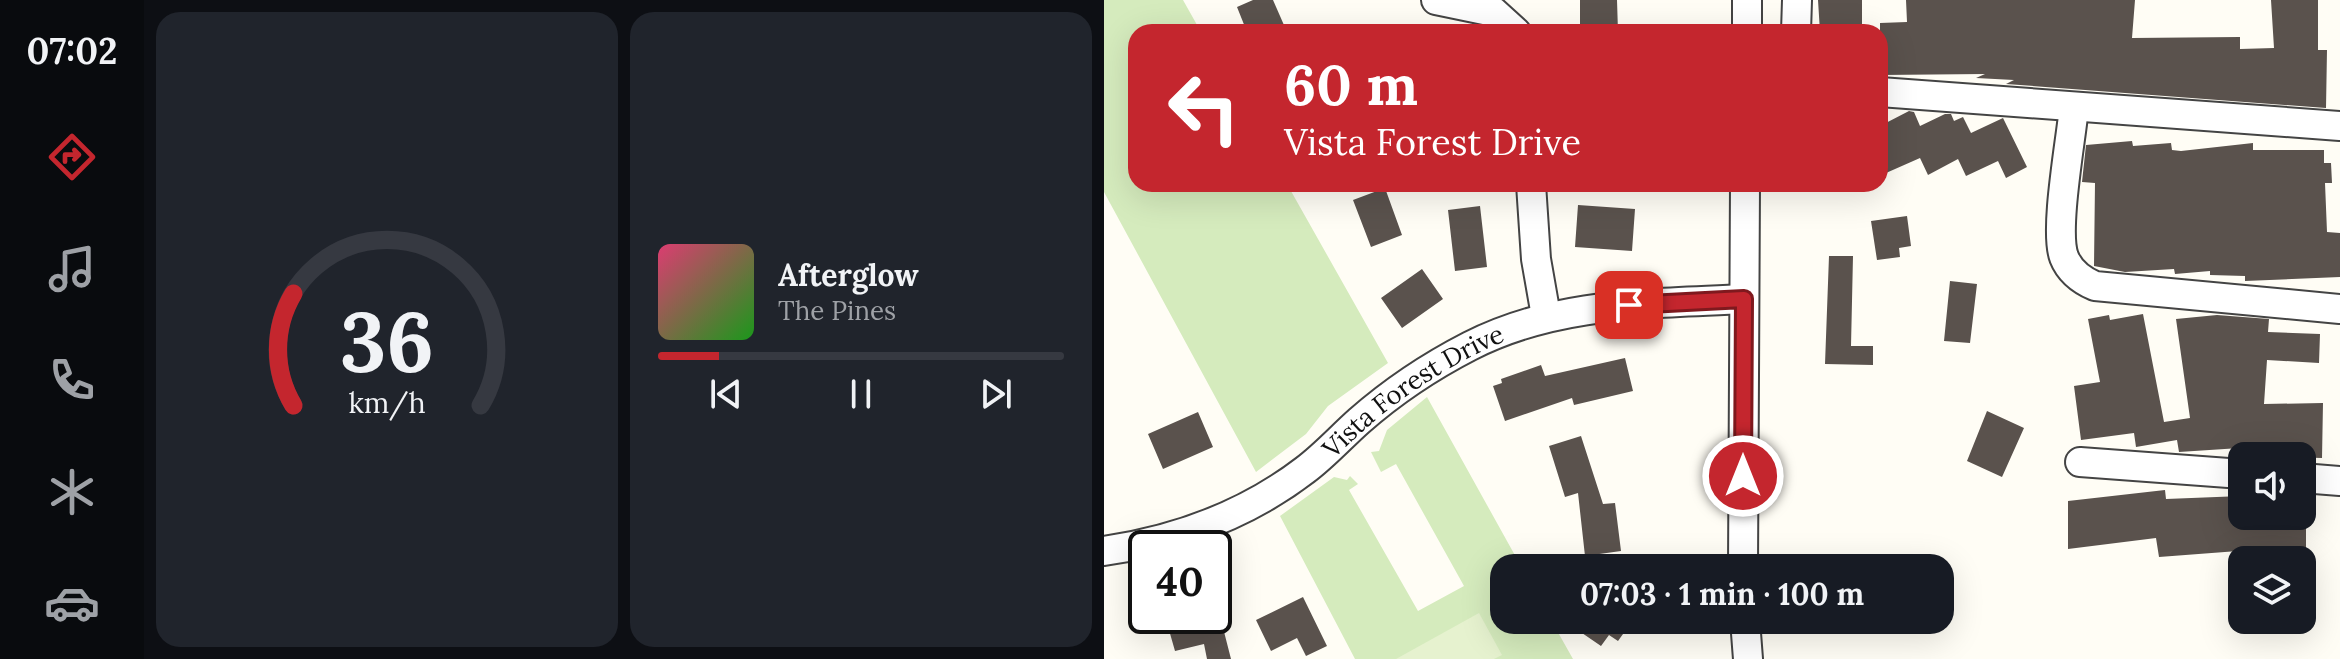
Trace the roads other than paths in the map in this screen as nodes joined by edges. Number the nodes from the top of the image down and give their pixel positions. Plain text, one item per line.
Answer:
1 (1436, 0) edge
2 (1747, 0) edge
3 (1797, 0) edge
4 (1507, 24) edge
5 (1747, 24) edge
6 (1796, 24) edge
7 (1888, 93) edge
8 (2074, 107) junction
9 (2340, 126) edge
10 (1532, 192) edge
11 (1745, 192) edge
12 (1744, 299) junction
13 (2340, 309) edge
14 (1546, 316) junction
15 (2080, 462) dead end
16 (2228, 473) edge
17 (2316, 479) edge
18 (2340, 481) edge
19 (1104, 551) edge
20 (1743, 554) edge
21 (1746, 634) edge
22 (1748, 659) edge

1 - 4 street
2 - 5 street
3 - 6 street
7 - 8 street
8 - 9 street
8 - 13 street
10 - 14 street
11 - 12 street
12 - 14 street, Vista Forest Drive
12 - 20 street
14 - 19 street, Vista Forest Drive
15 - 16 street
17 - 18 street
21 - 22 street

